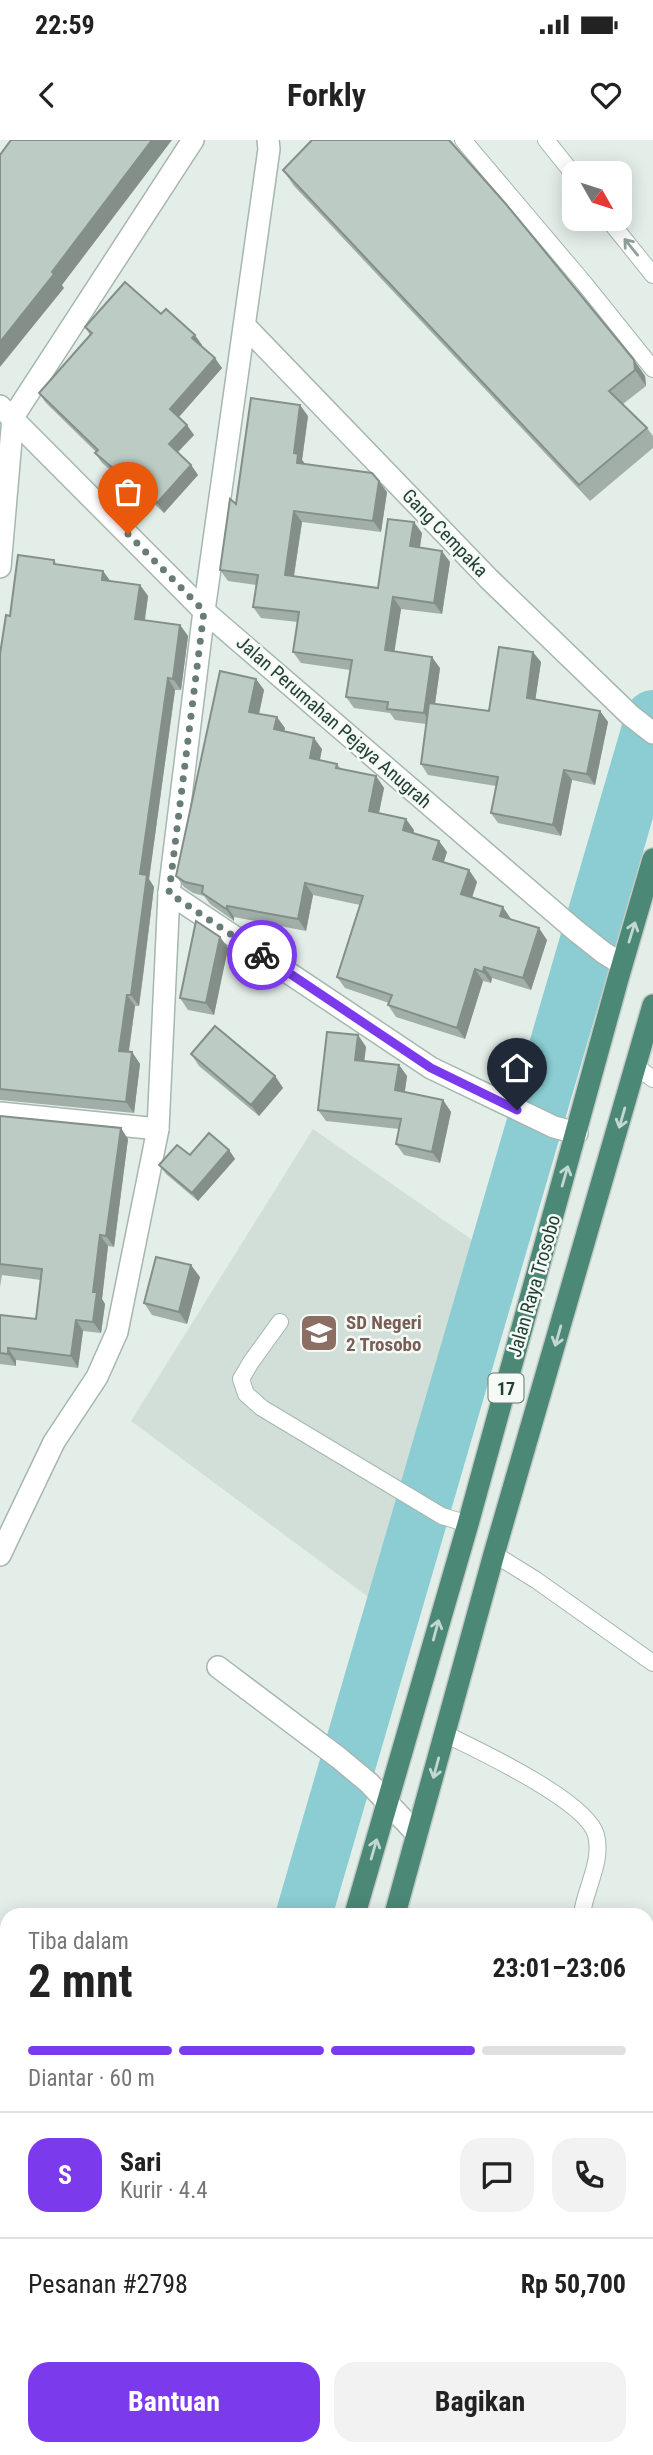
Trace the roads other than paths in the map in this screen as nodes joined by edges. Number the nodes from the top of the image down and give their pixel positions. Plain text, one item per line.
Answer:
1 (193, 140) edge
2 (268, 140) edge
3 (463, 140) edge
4 (546, 140) edge
5 (563, 161) edge
6 (618, 231) edge
7 (653, 275) edge
8 (245, 326) junction
9 (653, 369) edge
10 (7, 412) edge
11 (0, 565) edge
12 (204, 611) junction
13 (653, 733) edge
14 (653, 859) edge
15 (169, 893) junction
16 (613, 958) junction
17 (653, 1009) edge
18 (645, 1073) edge
19 (0, 1113) edge
20 (158, 1129) junction
21 (577, 1133) junction
22 (280, 1322) dead end
23 (468, 1524) junction
24 (494, 1554) junction
25 (0, 1555) edge
26 (653, 1663) edge
27 (218, 1667) dead end
28 (445, 1734) junction
29 (387, 1802) junction
30 (417, 1834) junction
31 (357, 1908) edge
32 (397, 1908) edge
33 (584, 1908) edge

1 - 10 street
2 - 8 street
3 - 9 lane
4 - 5 lane
7 -> 6 lane
8 - 12 street
8 - 13 street, Gang Cempaka
10 - 11 street
10 - 12 street, Jalan Perumahan Pejaya Anugrah
12 - 15 street
12 - 16 street, Jalan Perumahan Pejaya Anugrah
16 -> 14 highway, Jalan Raya Trosobo / 17
15 - 20 street
15 - 21 street
16 - 21 highway, Jalan Raya Trosobo / 17
17 - 18 highway, Jalan Raya Trosobo / 17
18 -> 24 highway, Jalan Raya Trosobo / 17
19 - 20 street
20 - 25 street
23 -> 21 highway, Jalan Raya Trosobo / 17
22 - 23 lane
29 -> 23 highway, Jalan Raya Trosobo / 17
24 - 26 lane
24 - 28 highway, Jalan Raya Trosobo / 17
27 - 29 street
28 -> 30 highway, Jalan Raya Trosobo / 17
28 - 33 lane
29 - 30 street
31 -> 29 highway, Jalan Raya Trosobo / 17
30 - 32 highway, Jalan Raya Trosobo / 17

